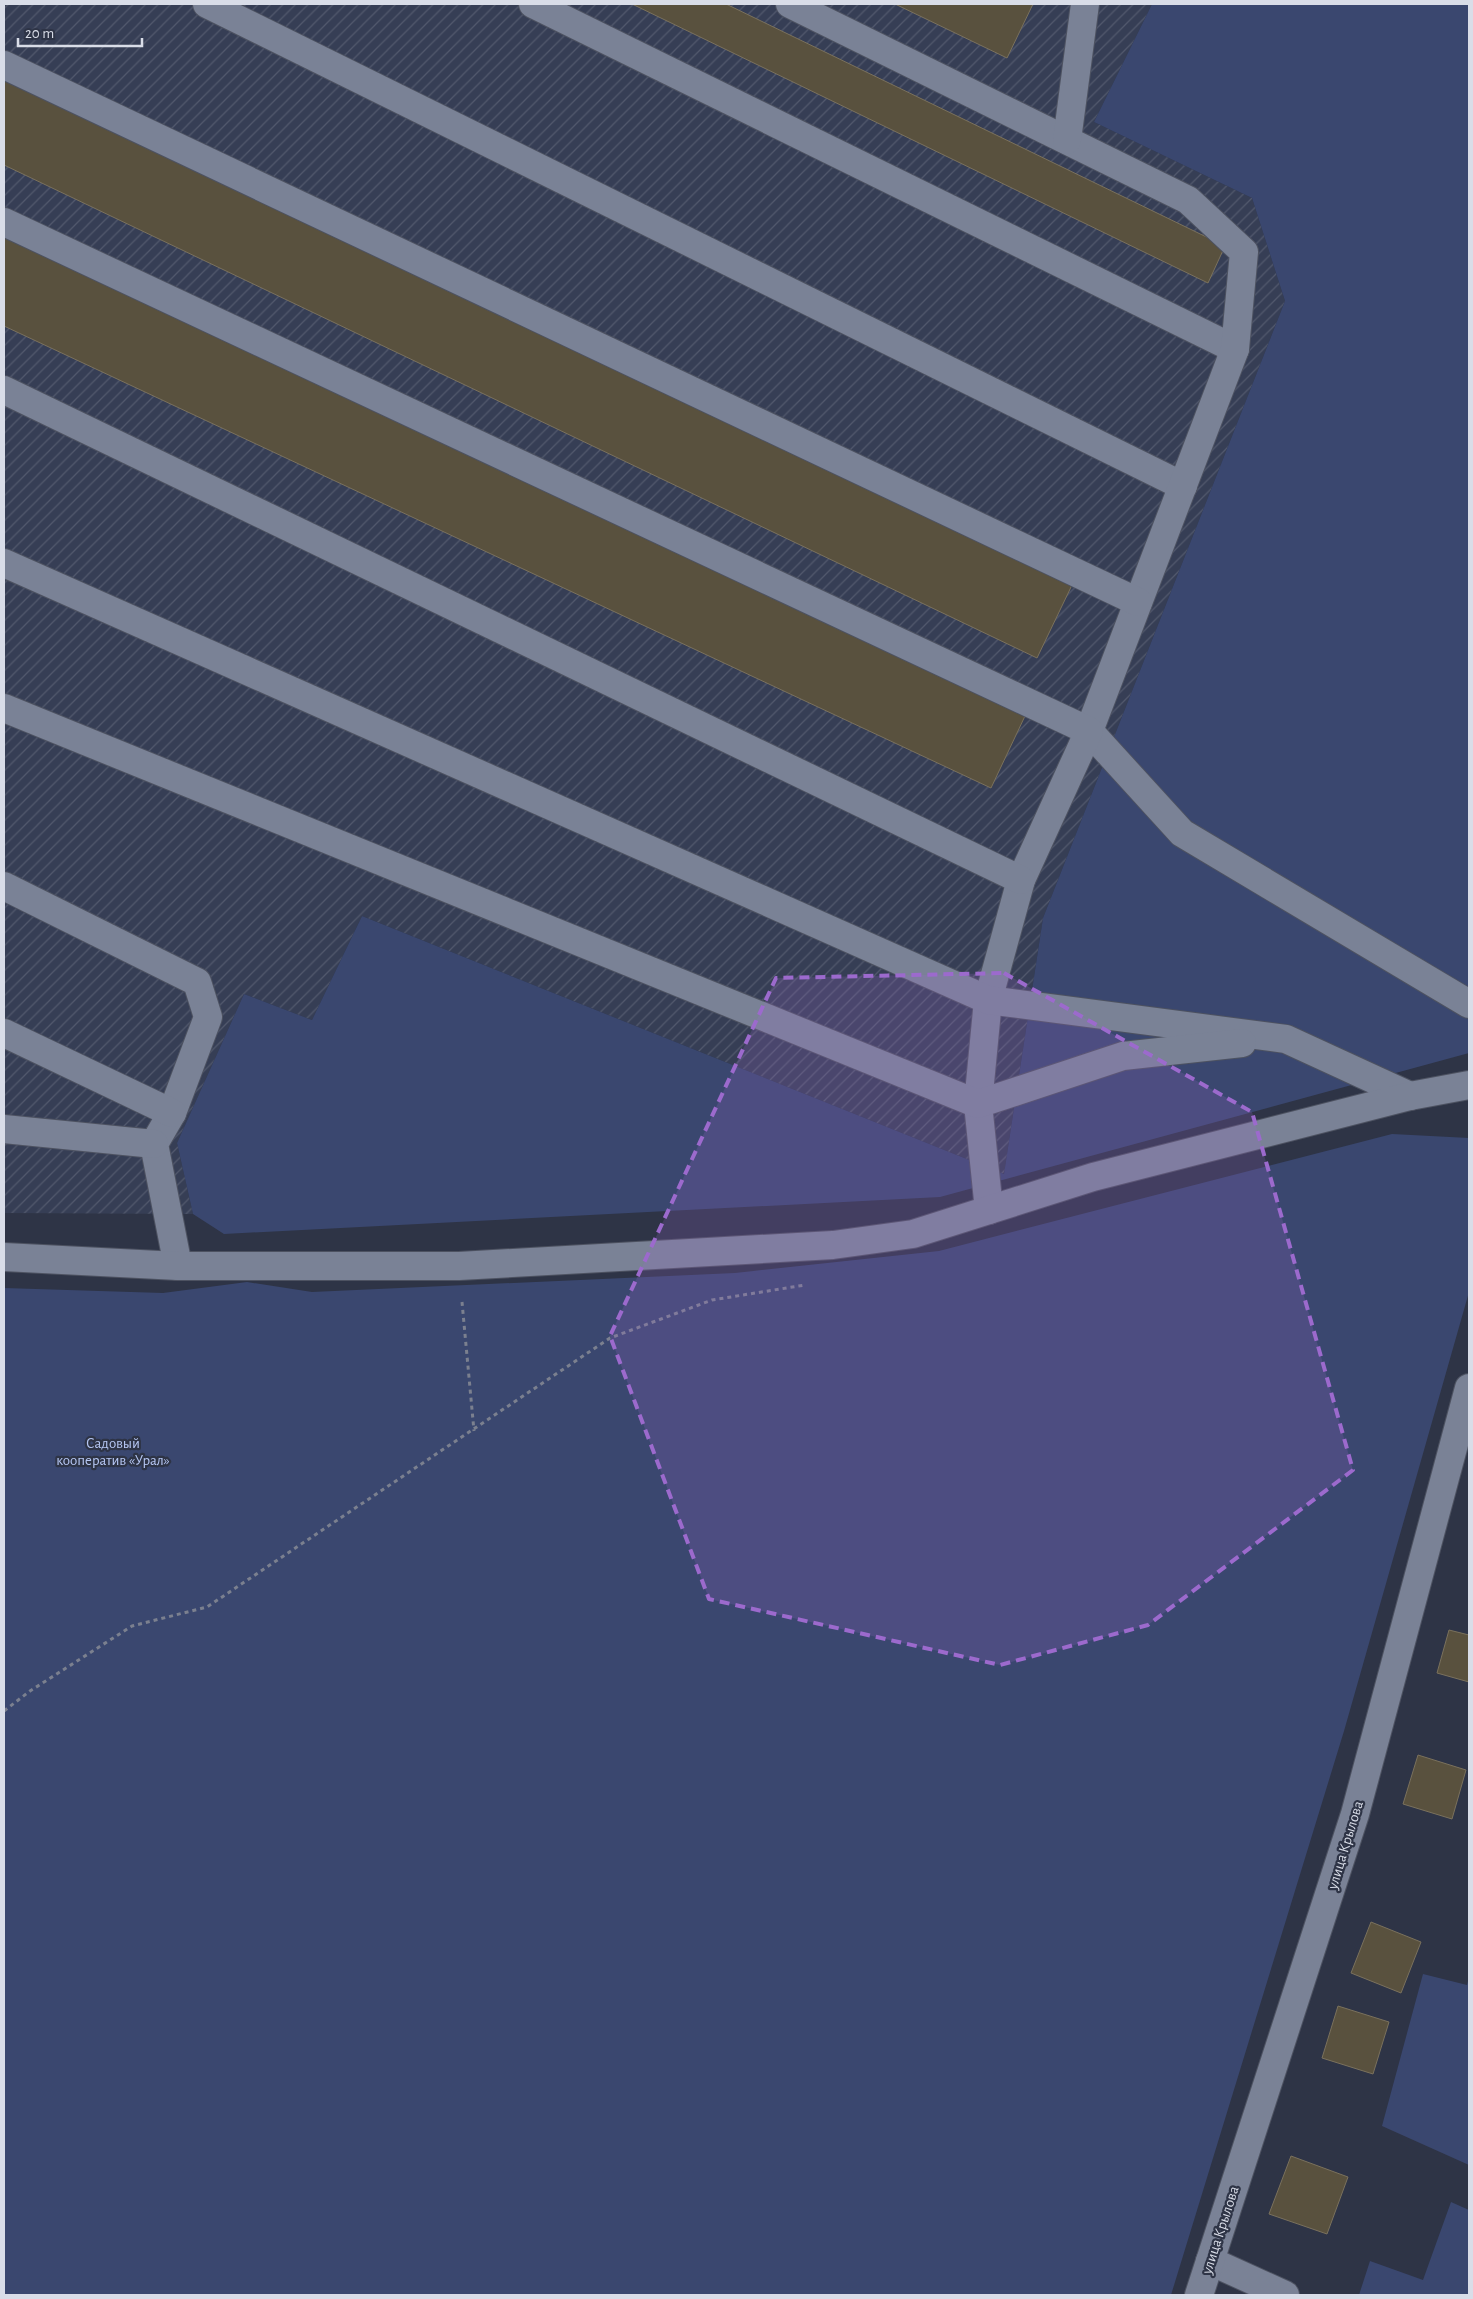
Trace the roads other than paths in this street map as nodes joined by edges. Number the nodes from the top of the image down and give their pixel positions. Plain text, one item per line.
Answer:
1 (207, 4) edge
2 (533, 4) edge
3 (790, 4) edge
4 (1085, 4) edge
5 (4, 65) edge
6 (1067, 140) junction
7 (4, 222) edge
8 (1235, 349) junction
9 (4, 390) edge
10 (1183, 486) junction
11 (4, 563) edge
12 (1138, 602) junction
13 (4, 708) edge
14 (1089, 731) junction
15 (1021, 880) junction
16 (4, 886) edge
17 (988, 1000) junction
18 (1469, 1004) edge
19 (4, 1032) edge
20 (1286, 1038) junction
21 (1469, 1085) edge
22 (1410, 1096) junction
23 (978, 1104) junction
24 (172, 1112) junction
25 (4, 1129) edge
26 (154, 1144) junction
27 (989, 1210) junction
28 (4, 1257) edge
29 (178, 1266) junction
30 (1469, 1388) edge
31 (1210, 2261) junction
32 (1199, 2295) edge
33 (1285, 2295) edge

1 - 10 street
2 - 8 street
3 - 6 street
4 - 6 street
5 - 12 street
6 - 8 street
7 - 14 street
8 - 10 street
9 - 15 street
10 - 12 street
11 - 17 street
12 - 14 street
13 - 23 street
14 - 15 street
14 - 18 street
15 - 17 street
16 - 24 street
17 - 20 street
17 - 23 street
19 - 24 street
20 - 22 street
20 - 23 street
21 - 22 street
22 - 27 street
23 - 27 street
24 - 26 street
25 - 26 street
26 - 29 street
27 - 29 street
28 - 29 street
30 - 31 street, улица Крылова
31 - 32 street, улица Крылова
31 - 33 street

